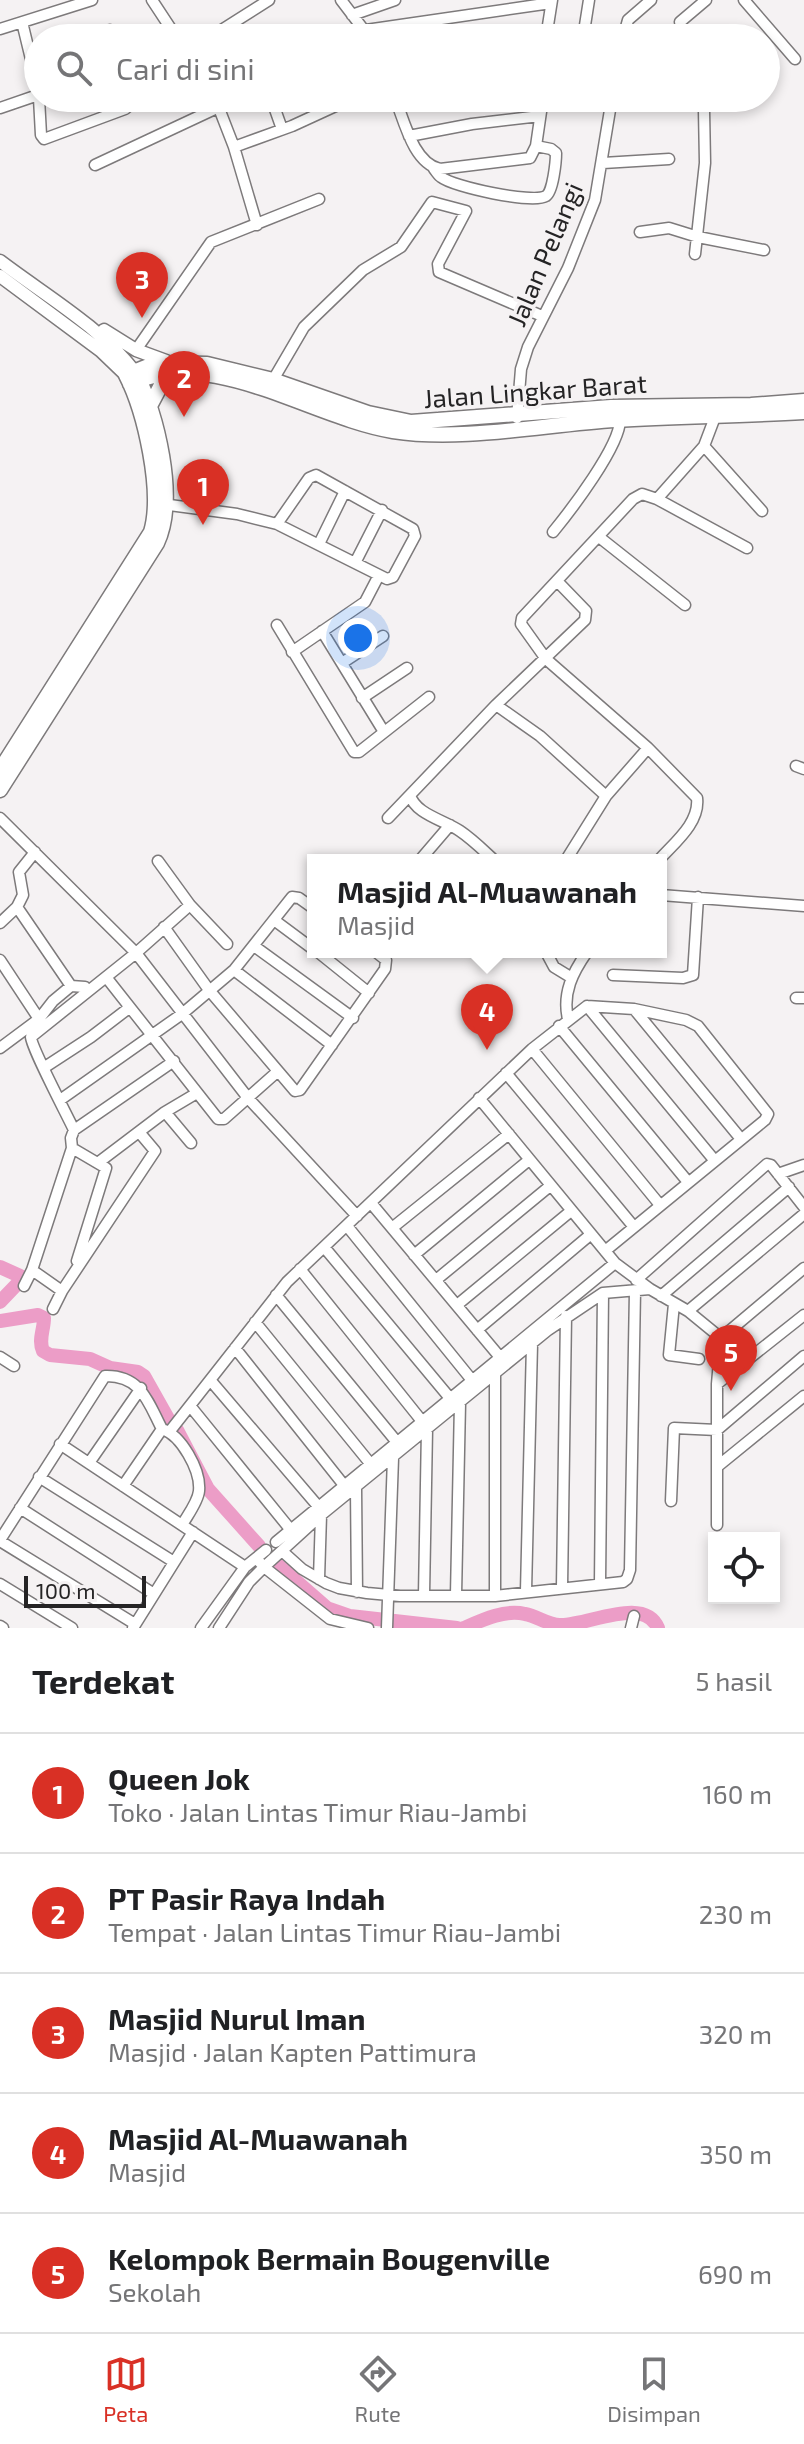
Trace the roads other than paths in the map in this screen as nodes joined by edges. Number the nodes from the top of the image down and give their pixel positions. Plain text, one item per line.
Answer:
1 (92, 0) edge
2 (152, 0) edge
3 (269, 0) edge
4 (341, 0) edge
5 (395, 0) edge
6 (589, 0) edge
7 (651, 0) edge
8 (706, 0) edge
9 (744, 0) edge
10 (552, 2) edge
11 (352, 15) junction
12 (22, 22) junction
13 (680, 22) dead end
14 (168, 24) edge
15 (231, 24) edge
16 (360, 24) edge
17 (426, 24) edge
18 (548, 24) edge
19 (585, 24) edge
20 (627, 24) edge
21 (765, 24) edge
22 (24, 27) edge
23 (0, 29) edge
24 (780, 42) edge
25 (795, 59) dead end
26 (24, 101) edge
27 (0, 108) edge
28 (40, 112) edge
29 (117, 112) edge
30 (198, 112) edge
31 (221, 112) edge
32 (276, 112) edge
33 (322, 112) edge
34 (402, 112) edge
35 (541, 112) edge
36 (610, 112) edge
37 (704, 112) edge
38 (318, 114) joint
39 (540, 116) junction
40 (282, 129) junction
41 (409, 136) junction
42 (536, 146) junction
43 (234, 147) junction
44 (669, 159) dead end
45 (603, 163) junction
46 (95, 165) dead end
47 (433, 167) junction
48 (319, 199) dead end
49 (257, 225) junction
50 (640, 232) dead end
51 (698, 237) junction
52 (764, 250) dead end
53 (695, 254) dead end
54 (0, 261) edge
55 (0, 276) edge
56 (542, 316) junction
57 (89, 325) junction
58 (136, 350) junction
59 (168, 361) junction
60 (179, 373) junction
61 (132, 377) junction
62 (273, 380) junction
63 (804, 401) edge
64 (150, 406) junction
65 (804, 412) edge
66 (715, 417) junction
67 (620, 420) junction
68 (517, 422) junction
69 (704, 446) junction
70 (345, 491) junction
71 (657, 499) junction
72 (162, 504) junction
73 (382, 510) junction
74 (762, 511) dead end
75 (277, 524) junction
76 (553, 532) dead end
77 (599, 537) junction
78 (319, 544) junction
79 (747, 548) dead end
80 (355, 563) junction
81 (378, 577) junction
82 (557, 581) junction
83 (685, 605) dead end
84 (277, 625) dead end
85 (322, 631) junction
86 (383, 636) dead end
87 (85, 647) junction
88 (292, 652) junction
89 (546, 659) junction
90 (342, 663) junction
91 (407, 668) dead end
92 (429, 697) dead end
93 (362, 698) junction
94 (496, 705) junction
95 (384, 732) junction
96 (648, 748) junction
97 (0, 770) edge
98 (0, 790) edge
99 (410, 795) junction
100 (606, 796) junction
101 (0, 818) edge
102 (388, 818) dead end
103 (450, 825) junction
104 (35, 852) junction
105 (425, 854) edge
106 (487, 854) edge
107 (570, 854) edge
108 (664, 854) edge
109 (158, 861) dead end
110 (667, 895) edge
111 (698, 897) junction
112 (307, 904) edge
113 (190, 905) junction
114 (804, 906) edge
115 (17, 907) junction
116 (274, 920) junction
117 (0, 923) edge
118 (164, 927) junction
119 (227, 944) dead end
120 (307, 944) edge
121 (254, 946) junction
122 (136, 953) junction
123 (325, 958) edge
124 (384, 958) edge
125 (548, 958) edge
126 (584, 958) edge
127 (0, 960) edge
128 (234, 970) junction
129 (613, 975) dead end
130 (106, 977) junction
131 (572, 978) junction
132 (71, 986) junction
133 (209, 990) junction
134 (88, 991) junction
135 (369, 993) junction
136 (587, 1006) junction
137 (129, 1008) junction
138 (634, 1009) junction
139 (182, 1014) junction
140 (353, 1018) junction
141 (39, 1019) junction
142 (564, 1022) junction
143 (151, 1035) junction
144 (332, 1045) junction
145 (1, 1047) edge
146 (532, 1049) junction
147 (174, 1061) junction
148 (45, 1067) junction
149 (277, 1072) junction
150 (506, 1073) junction
151 (197, 1093) junction
152 (248, 1098) junction
153 (479, 1098) junction
154 (60, 1100) junction
155 (165, 1112) junction
156 (74, 1130) junction
157 (139, 1132) junction
158 (509, 1134) junction
159 (741, 1139) junction
160 (191, 1143) dead end
161 (72, 1148) junction
162 (529, 1160) junction
163 (715, 1161) junction
164 (99, 1162) junction
165 (804, 1165) edge
166 (778, 1174) junction
167 (688, 1182) junction
168 (550, 1186) junction
169 (789, 1187) junction
170 (802, 1201) edge
171 (371, 1203) junction
172 (660, 1205) junction
173 (571, 1211) junction
174 (804, 1214) edge
175 (357, 1216) junction
176 (347, 1226) junction
177 (634, 1227) junction
178 (392, 1228) junction
179 (590, 1235) junction
180 (324, 1247) junction
181 (605, 1251) junction
182 (414, 1255) junction
183 (615, 1263) junction
184 (804, 1268) edge
185 (300, 1269) junction
186 (32, 1270) junction
187 (73, 1273) junction
188 (436, 1280) junction
189 (635, 1285) junction
190 (24, 1286) dead end
191 (62, 1291) junction
192 (603, 1293) junction
193 (276, 1295) junction
194 (661, 1296) junction
195 (674, 1304) junction
196 (457, 1305) junction
197 (53, 1309) dead end
198 (688, 1311) junction
199 (804, 1315) edge
200 (566, 1316) junction
201 (255, 1322) junction
202 (477, 1330) junction
203 (721, 1338) junction
204 (532, 1344) junction
205 (235, 1348) junction
206 (499, 1356) junction
207 (804, 1356) edge
208 (0, 1357) edge
209 (699, 1359) dead end
210 (14, 1366) dead end
211 (495, 1375) junction
212 (471, 1379) junction
213 (211, 1381) junction
214 (717, 1384) junction
215 (141, 1388) junction
216 (804, 1396) edge
217 (449, 1397) junction
218 (460, 1403) junction
219 (191, 1407) junction
220 (424, 1424) junction
221 (166, 1430) junction
222 (717, 1430) junction
223 (396, 1441) junction
224 (60, 1444) junction
225 (393, 1458) junction
226 (369, 1462) junction
227 (89, 1463) junction
228 (718, 1466) junction
229 (39, 1477) junction
230 (343, 1484) junction
231 (123, 1486) junction
232 (356, 1488) junction
233 (671, 1501) dead end
234 (20, 1508) junction
235 (319, 1510) junction
236 (182, 1525) junction
237 (717, 1525) dead end
238 (290, 1529) junction
239 (193, 1532) junction
240 (0, 1540) edge
241 (279, 1546) junction
242 (266, 1550) dead end
243 (174, 1562) junction
244 (260, 1562) junction
245 (245, 1567) junction
246 (319, 1579) junction
247 (600, 1583) junction
248 (0, 1584) edge
249 (562, 1587) junction
250 (526, 1591) junction
251 (357, 1592) junction
252 (154, 1594) junction
253 (389, 1595) junction
254 (424, 1595) junction
255 (456, 1595) junction
256 (495, 1596) junction
257 (634, 1616) dead end
258 (387, 1624) edge
259 (134, 1626) edge
260 (203, 1627) edge
261 (72, 1628) edge
262 (219, 1628) edge
263 (368, 1628) edge
264 (631, 1628) edge

1 - 12 street
2 - 14 street
3 - 15 street
4 - 11 street
5 - 11 street
6 - 19 street
7 - 20 street
8 - 13 street
9 - 21 street
10 - 17 street
10 - 18 street
11 - 16 street
12 - 22 street
12 - 23 street
24 - 25 street
26 - 27 street
28 - 29 street
30 - 46 street
31 - 43 street
32 - 40 street
33 - 38 street
34 - 41 street
35 - 39 street
36 - 45 street, Jalan Pelangi
37 - 51 street
38 - 40 street
39 - 41 street
39 - 42 street
40 - 43 street
41 - 47 street
42 - 47 street
42 - 47 street
43 - 49 street
44 - 45 street
45 - 56 street, Jalan Pelangi
48 - 49 street
49 - 58 street
50 - 51 street
51 - 52 street
51 - 53 street
54 - 57 main road
55 - 61 main road
56 - 62 street
56 - 68 street, Jalan Pelangi
57 - 58 main road
57 - 61 main road
58 - 59 main road
59 - 61 highway, Jalan Lingkar Barat
59 - 62 highway, Jalan Lingkar Barat
60 - 61 highway, Jalan Lingkar Barat
60 - 64 highway
60 - 68 highway, Jalan Lingkar Barat
61 - 64 highway
61 - 72 highway
62 - 68 highway, Jalan Lingkar Barat
63 - 68 highway, Jalan Lingkar Barat
64 - 72 highway
65 - 66 highway, Jalan Lingkar Barat
66 - 67 highway, Jalan Lingkar Barat
66 - 69 street
67 - 68 highway, Jalan Lingkar Barat
67 - 76 street
69 - 71 street
69 - 74 street
70 - 73 street
70 - 75 street
70 - 78 street
71 - 77 street
71 - 79 street
72 - 75 street
72 - 87 highway
73 - 80 street
73 - 81 street
75 - 78 street
77 - 82 street
77 - 83 street
78 - 80 street
80 - 81 street
81 - 85 street
82 - 89 street
82 - 89 street
84 - 88 street
85 - 88 street
85 - 90 street
86 - 90 street
87 - 97 highway
87 - 98 highway
88 - 95 street
89 - 94 street
89 - 96 street
90 - 93 street
91 - 93 street
92 - 95 street
93 - 95 street
94 - 99 street
94 - 100 street
96 - 100 street
96 - 108 street
99 - 102 street
99 - 103 street
100 - 107 street
101 - 104 street
103 - 105 street
103 - 106 street
104 - 115 street
104 - 122 street
109 - 113 street
110 - 111 street
111 - 114 street
111 - 129 street
112 - 116 street
113 - 118 street
113 - 119 street
115 - 117 street
115 - 132 street
116 - 120 street
116 - 121 street
118 - 122 street
118 - 133 street
121 - 128 street
121 - 140 street
122 - 130 street
122 - 139 street
123 - 135 street
124 - 135 street
125 - 131 street
126 - 131 street
127 - 141 street
128 - 133 street
128 - 144 street
130 - 134 street
130 - 137 street
131 - 142 street
132 - 134 street
132 - 141 street
133 - 139 street
133 - 149 street
134 - 148 street
135 - 140 street
136 - 138 street
136 - 142 street
136 - 163 street
137 - 143 street
137 - 148 street
138 - 159 street
138 - 159 street
139 - 143 street
139 - 152 street
140 - 144 street
141 - 145 street
142 - 146 street
142 - 167 street
143 - 147 street
143 - 154 street
144 - 149 street
146 - 150 street
146 - 172 street
147 - 151 street
147 - 156 street
148 - 154 street
149 - 152 street
150 - 153 street
150 - 177 street
151 - 152 street
151 - 155 street
152 - 175 street
153 - 158 street
153 - 171 street
154 - 156 street
155 - 157 street
155 - 160 street
156 - 161 street
157 - 164 street
157 - 187 street
158 - 162 street
158 - 178 street
159 - 163 street
161 - 164 street
161 - 186 street
162 - 168 street
162 - 182 street
163 - 167 street
164 - 187 street
165 - 166 street
166 - 169 street
166 - 189 street
167 - 172 street
168 - 173 street
168 - 188 street
169 - 170 street
169 - 194 street
171 - 175 street
171 - 178 street
172 - 177 street
173 - 179 street
173 - 196 street
174 - 198 street
175 - 176 street
176 - 180 street
176 - 212 street
177 - 181 street
178 - 182 street
179 - 181 street
179 - 202 street
180 - 185 street
180 - 217 street
181 - 183 street
182 - 188 street
183 - 189 street
183 - 206 street
184 - 203 street
185 - 193 street
185 - 220 street
186 - 190 street
186 - 191 street
187 - 191 street
188 - 196 street
189 - 192 street
189 - 194 street
189 - 247 street
191 - 197 street
192 - 200 street
192 - 247 street
193 - 201 street
193 - 223 street
194 - 195 street
195 - 198 street
195 - 209 street
196 - 202 street
198 - 203 street
199 - 214 street
200 - 204 street
200 - 249 street
201 - 205 street
201 - 226 street
202 - 206 street
203 - 214 street
204 - 211 street
204 - 250 street
205 - 213 street
205 - 230 street
206 - 212 street
207 - 222 street
208 - 210 street
211 - 218 street
211 - 256 street
212 - 217 street
213 - 219 street
213 - 235 street
214 - 222 street
215 - 221 street
215 - 224 street
215 - 227 street
216 - 228 street
217 - 220 street
218 - 220 street
218 - 255 street
219 - 221 street
219 - 238 street
220 - 223 street
220 - 225 street
220 - 254 street
221 - 231 street
221 - 236 street
222 - 228 street
222 - 233 street
223 - 226 street
224 - 227 street
224 - 229 street
225 - 232 street
225 - 253 street
226 - 230 street
227 - 231 street
228 - 237 street
229 - 234 street
229 - 243 street
230 - 235 street
231 - 236 street
232 - 235 street
232 - 251 street
234 - 240 street
234 - 252 street
235 - 238 street
235 - 241 street
235 - 246 street
236 - 239 street
238 - 241 street
239 - 243 street
239 - 245 street
240 - 259 street
241 - 244 street
241 - 246 street
242 - 244 street
243 - 252 street
244 - 245 street
244 - 262 street
244 - 263 street
245 - 260 street
246 - 251 street
247 - 249 street
248 - 261 street
249 - 250 street
250 - 256 street
251 - 253 street
252 - 259 street
253 - 254 street
253 - 258 street
254 - 255 street
255 - 256 street
257 - 264 street

